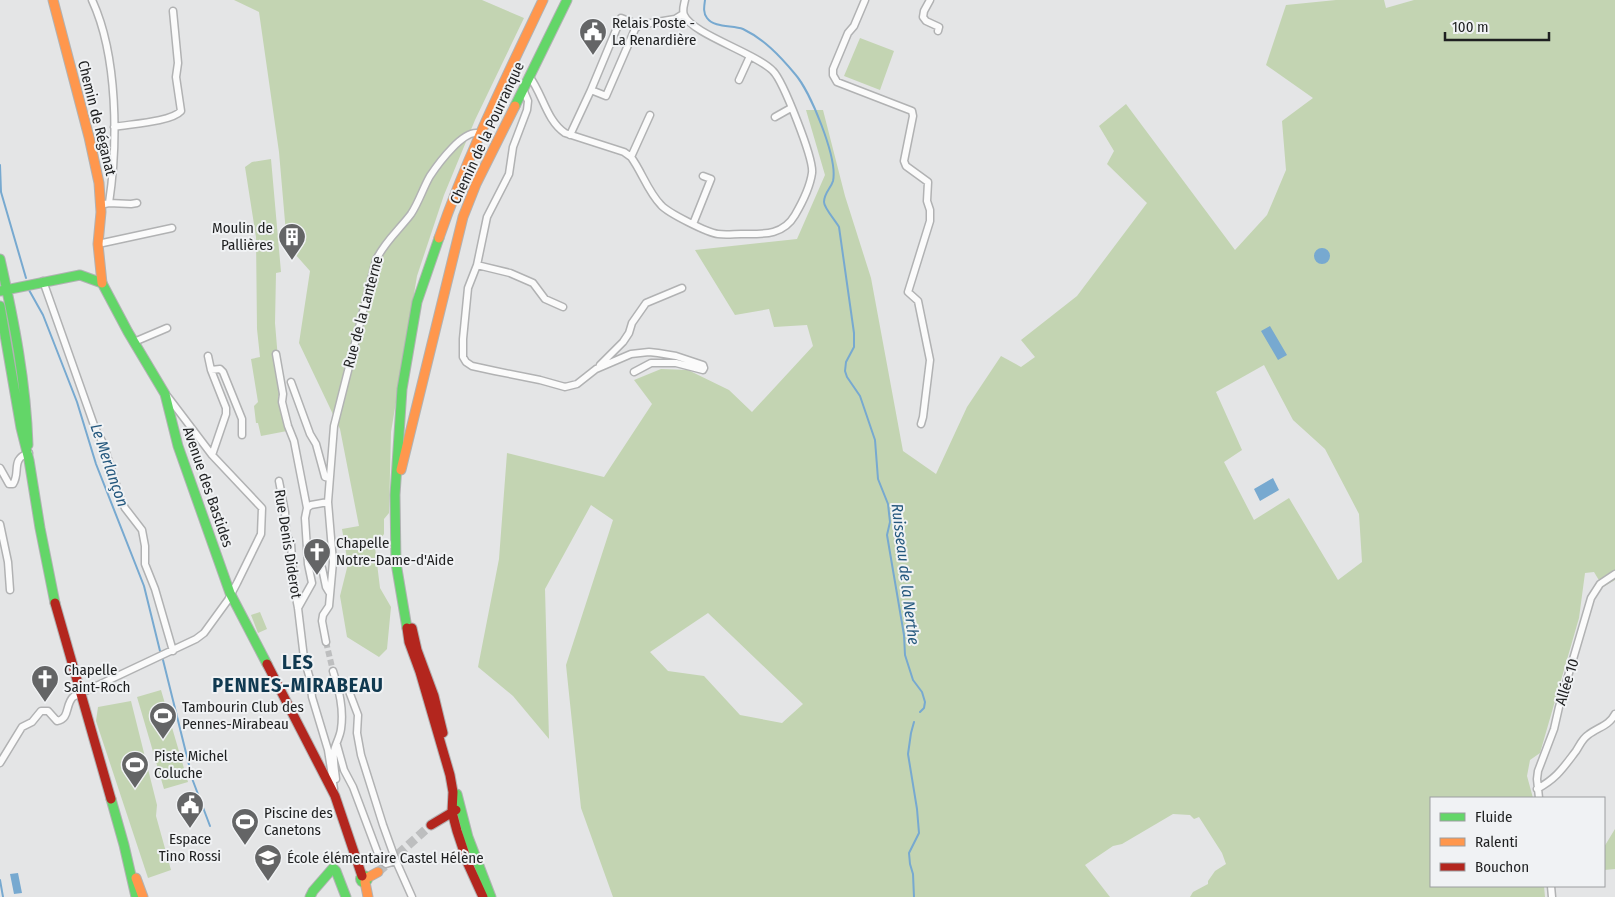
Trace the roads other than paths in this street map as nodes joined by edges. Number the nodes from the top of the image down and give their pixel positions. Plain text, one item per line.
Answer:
1 (53, 0) edge
2 (92, 0) edge
3 (543, 0) edge
4 (567, 0) edge
5 (685, 0) edge
6 (865, 0) edge
7 (930, 0) edge
8 (174, 11) dead end
9 (683, 14) junction
10 (639, 25) junction
11 (938, 31) dead end
12 (750, 56) junction
13 (530, 76) junction
14 (739, 80) dead end
15 (523, 89) junction
16 (591, 90) junction
17 (791, 108) junction
18 (650, 115) dead end
19 (775, 117) dead end
20 (114, 126) junction
21 (480, 134) junction
22 (570, 135) junction
23 (631, 157) junction
24 (703, 176) dead end
25 (137, 203) dead end
26 (104, 204) junction
27 (693, 224) junction
28 (172, 228) dead end
29 (98, 244) junction
30 (0, 259) edge
31 (477, 265) junction
32 (43, 281) junction
33 (102, 284) junction
34 (682, 288) dead end
35 (3, 290) edge
36 (0, 306) edge
37 (563, 307) dead end
38 (167, 328) dead end
39 (134, 342) junction
40 (276, 354) dead end
41 (208, 356) dead end
42 (596, 369) junction
43 (212, 370) junction
44 (634, 372) dead end
45 (291, 382) dead end
46 (165, 394) junction
47 (417, 400) junction
48 (401, 412) junction
49 (921, 424) dead end
50 (242, 435) dead end
51 (28, 455) junction
52 (212, 455) junction
53 (0, 468) edge
54 (329, 478) junction
55 (278, 481) dead end
56 (395, 495) junction
57 (328, 502) junction
58 (307, 508) junction
59 (0, 524) edge
60 (322, 568) dead end
61 (1615, 574) edge
62 (10, 590) dead end
63 (230, 594) junction
64 (329, 594) junction
65 (298, 608) junction
66 (326, 642) tunnel mouth
67 (173, 652) junction
68 (333, 671) tunnel mouth
69 (347, 686) dead end
70 (80, 694) junction
71 (1615, 714) edge
72 (337, 745) junction
73 (0, 763) edge
74 (1537, 789) junction
75 (336, 796) junction
76 (1539, 797) edge
77 (456, 810) junction
78 (430, 825) tunnel mouth
79 (124, 845) junction
80 (396, 861) junction
81 (378, 872) tunnel mouth
82 (365, 879) junction
83 (136, 897) edge
84 (143, 897) edge
85 (310, 897) edge
86 (346, 897) edge
87 (368, 897) edge
88 (412, 897) edge
89 (483, 897) edge
90 (491, 897) edge

1 - 26 main road, Chemin de Réganat
2 - 20 street
3 - 21 main road
4 - 13 main road, Chemin de la Pourranque
5 - 9 street
6 - 49 street
7 - 11 street
8 - 20 street
9 - 10 street
9 - 12 street
10 - 16 street
10 - 16 street
12 - 14 street
12 - 17 street
13 - 15 main road, Chemin de la Pourranque
13 - 22 street
15 - 31 street
15 - 47 main road, Chemin de la Pourranque
16 - 22 street
17 - 19 street
17 - 27 street
18 - 23 street
20 - 26 street
21 - 48 main road
21 - 54 street, Rue de la Lanterne
22 - 23 street
23 - 27 street
24 - 27 street
25 - 26 street
26 - 29 main road, Chemin de Réganat
28 - 29 street
29 - 33 main road, Chemin de Réganat
30 - 35 main road
31 - 37 street
31 - 42 street
32 - 33 main road
32 - 35 main road
32 - 67 street
33 - 39 main road, Avenue des Bastides
34 - 42 street
35 - 51 main road
36 - 51 main road
38 - 39 street
39 - 46 main road, Avenue des Bastides
40 - 58 street
41 - 43 street
42 - 44 street
43 - 50 street
43 - 52 street
45 - 54 street
46 - 52 street
46 - 63 main road, Avenue des Bastides
47 - 48 main road
47 - 56 main road, Chemin de la Pourranque
48 - 56 main road
51 - 53 street
51 - 70 main road
52 - 63 street
54 - 57 street, Rue de la Lanterne
55 - 65 street, Rue Denis Diderot
56 - 77 main road
57 - 58 street
57 - 64 street, Rue de la Lanterne
58 - 65 street
59 - 62 street
60 - 64 street
61 - 74 street, Allée 10
63 - 67 street
63 - 75 main road, Avenue des Bastides
64 - 66 street, Rue de la Lanterne
65 - 75 street, Rue Denis Diderot
67 - 70 street
68 - 72 street
69 - 80 street
70 - 73 street
70 - 79 main road
71 - 74 street
72 - 75 street
72 - 80 street
74 - 76 street, Allée 10
75 - 82 main road, Avenue des Bastides
77 - 78 main road
77 - 89 main road
77 - 90 main road
79 - 83 main road
79 - 84 main road
80 - 88 street
81 - 82 main road
82 - 87 main road, Avenue des Bastides
85 - 86 main road

